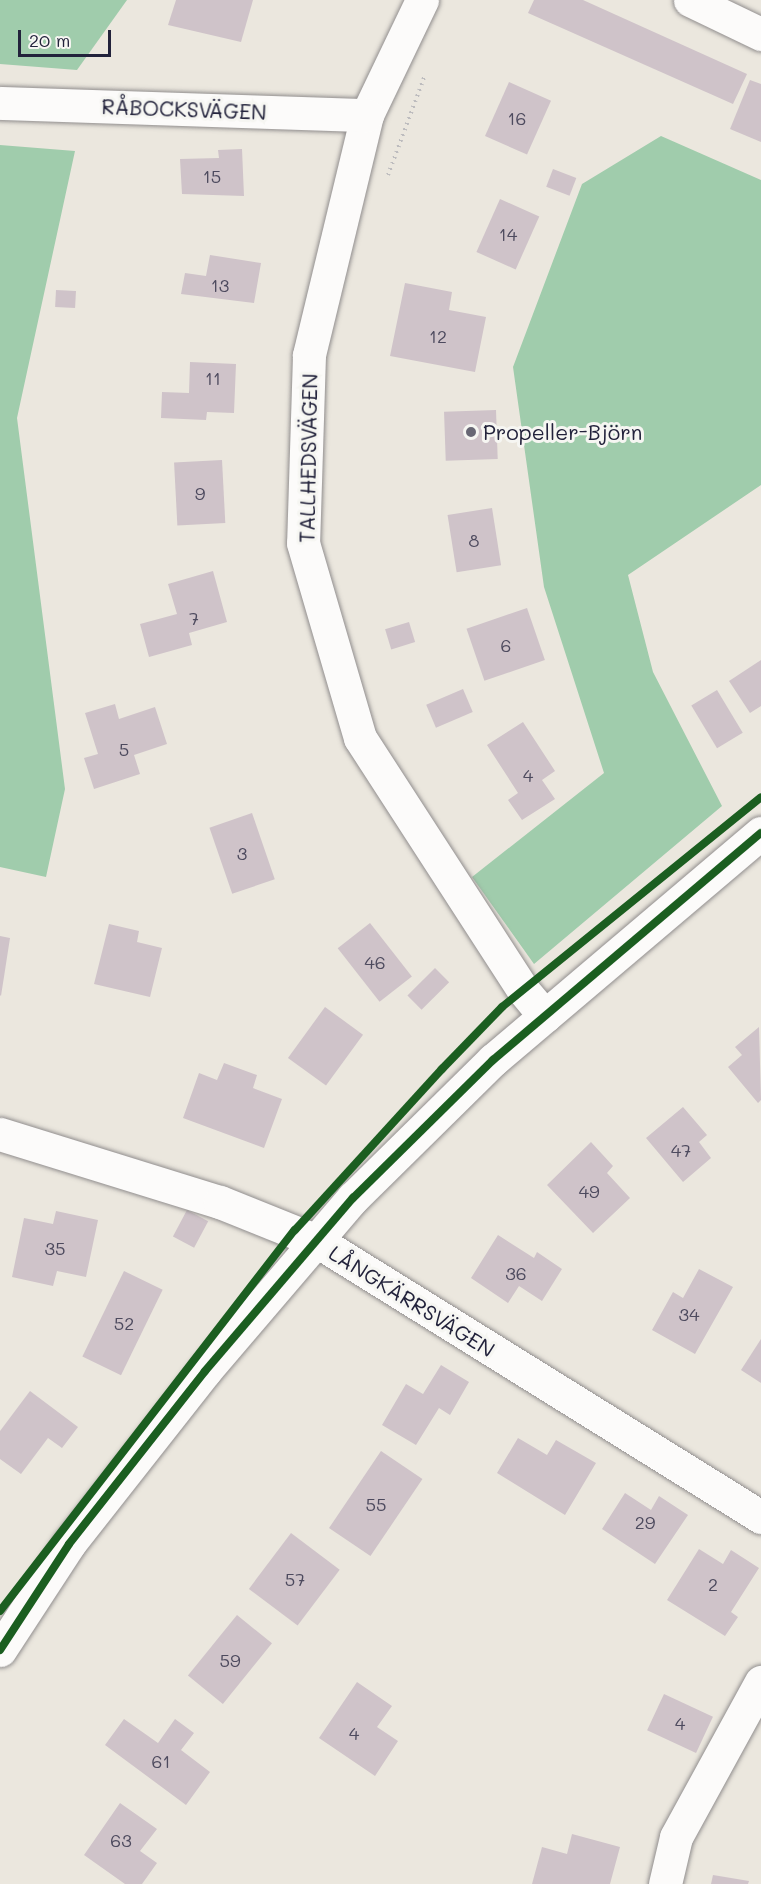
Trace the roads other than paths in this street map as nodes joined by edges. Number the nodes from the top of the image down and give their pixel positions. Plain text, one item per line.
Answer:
1 (422, 0) edge
2 (690, 0) edge
3 (761, 34) edge
4 (0, 103) edge
5 (367, 115) junction
6 (761, 833) edge
7 (545, 1016) junction
8 (0, 1134) edge
9 (317, 1241) junction
10 (761, 1517) edge
11 (0, 1650) edge
12 (761, 1682) edge
13 (666, 1884) edge

1 - 5 street, TALLHEDSVÄGEN
2 - 3 street
4 - 5 street, RÅBOCKSVÄGEN
5 - 7 street, TALLHEDSVÄGEN
6 - 7 street
7 - 9 street
8 - 9 street, LÅNGKÄRRSVÄGEN
9 - 10 street, LÅNGKÄRRSVÄGEN
9 - 11 street
12 - 13 street

